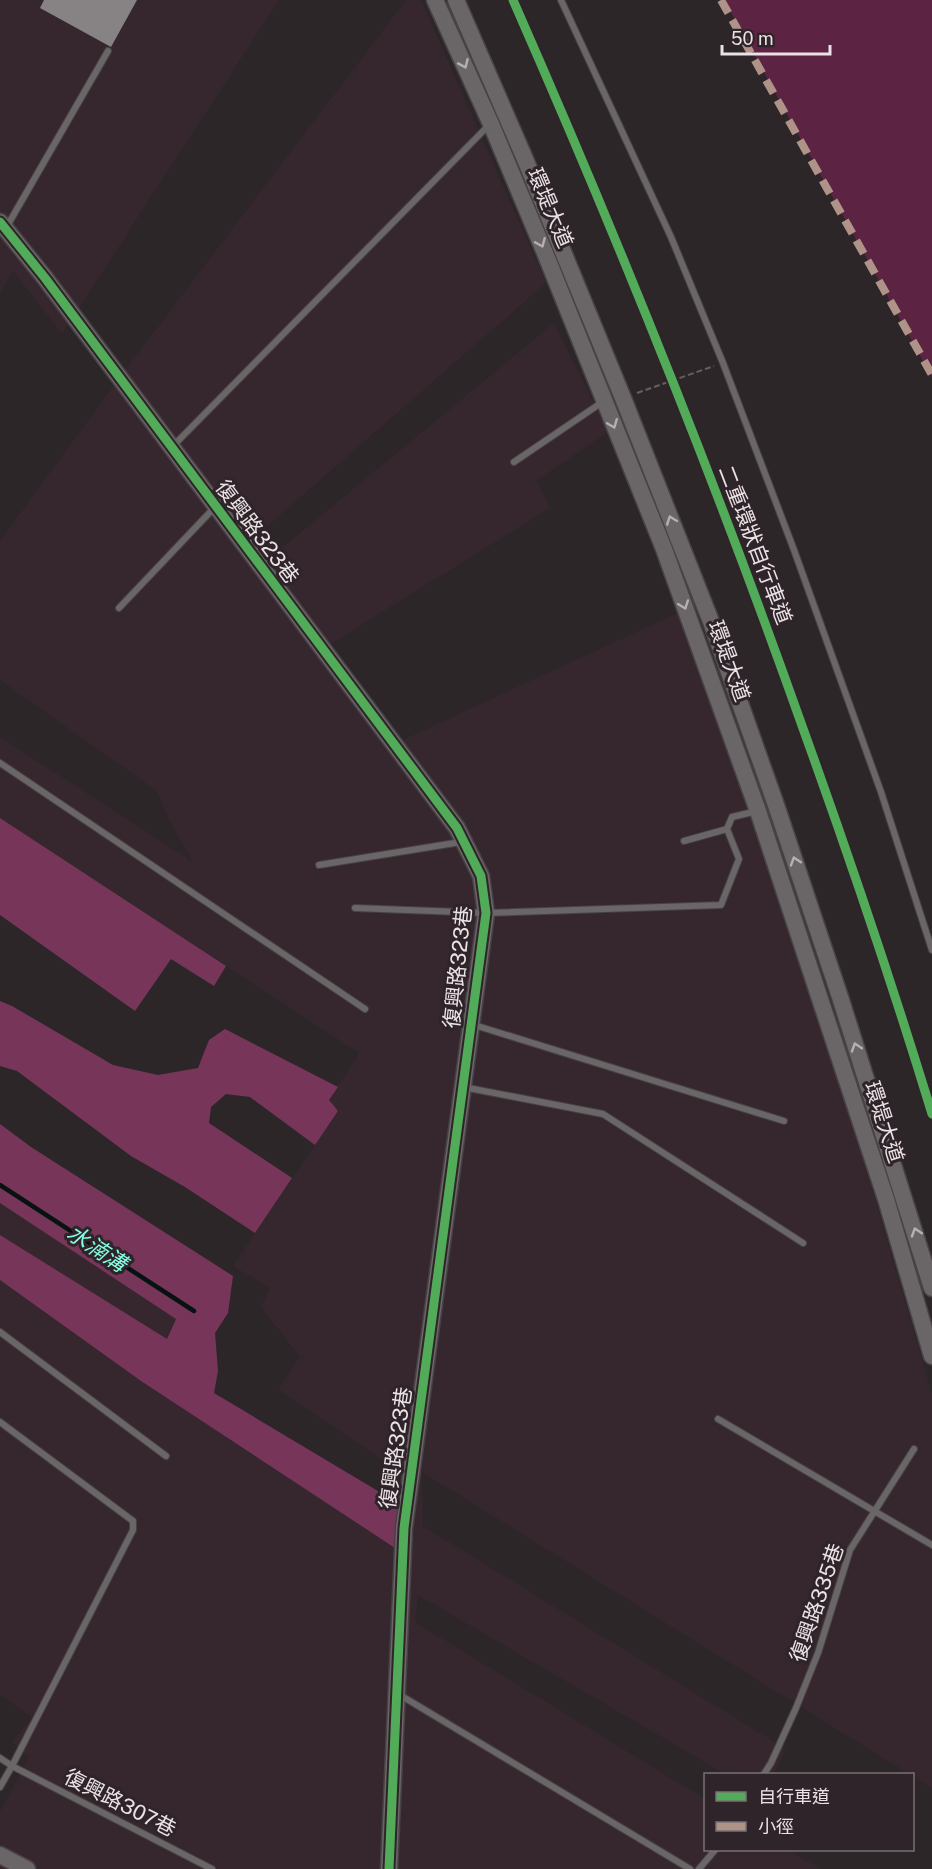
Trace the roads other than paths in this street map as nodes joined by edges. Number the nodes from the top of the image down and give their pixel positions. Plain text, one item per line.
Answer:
1 (561, 0) edge
2 (456, 1) edge
3 (437, 5) edge
4 (108, 51) dead end
5 (491, 124) junction
6 (3, 225) edge
7 (604, 401) junction
8 (172, 448) junction
9 (514, 462) dead end
10 (216, 507) junction
11 (119, 609) dead end
12 (0, 763) edge
13 (759, 811) junction
14 (727, 829) junction
15 (684, 841) dead end
16 (465, 842) junction
17 (319, 865) dead end
18 (355, 908) dead end
19 (486, 913) junction
20 (932, 950) edge
21 (365, 1009) dead end
22 (471, 1023) junction
23 (462, 1087) junction
24 (784, 1121) dead end
25 (803, 1243) dead end
26 (932, 1288) edge
27 (0, 1332) edge
28 (932, 1356) edge
29 (718, 1419) dead end
30 (0, 1422) edge
31 (914, 1449) dead end
32 (166, 1456) dead end
33 (873, 1512) junction
34 (932, 1545) edge
35 (397, 1693) junction
36 (0, 1758) edge
37 (12, 1766) junction
38 (765, 1773) edge
39 (0, 1787) edge
40 (714, 1851) edge
41 (0, 1855) edge
42 (27, 1869) edge
43 (212, 1869) edge
44 (389, 1869) edge
45 (690, 1869) edge
46 (699, 1869) edge

1 - 20 lane
2 - 3 street
26 -> 2 street, 環堤大道
3 -> 5 street, 環堤大道
4 - 6 lane
5 -> 7 street, 環堤大道
5 - 8 lane
6 - 8 street, 復興路323巷
7 - 9 lane
7 -> 13 street, 環堤大道
8 - 10 street, 復興路323巷
10 - 11 lane
10 - 16 street, 復興路323巷
12 - 21 lane
13 - 14 lane
13 - 28 street, 環堤大道
14 - 15 lane
14 - 19 lane
16 - 17 lane
16 - 19 street, 復興路323巷
18 - 19 lane
19 - 22 street, 復興路323巷
22 - 23 street, 復興路323巷
22 - 24 lane
23 - 25 lane
23 - 35 street, 復興路323巷
27 - 32 lane
29 - 33 lane
30 - 37 lane
31 - 33 lane, 復興路335巷
33 - 34 lane
33 - 38 lane, 復興路335巷
35 - 44 street, 復興路323巷
35 - 45 lane
36 - 37 lane, 復興路307巷
37 - 39 lane
37 - 43 lane, 復興路307巷
40 - 46 lane
41 - 42 street

